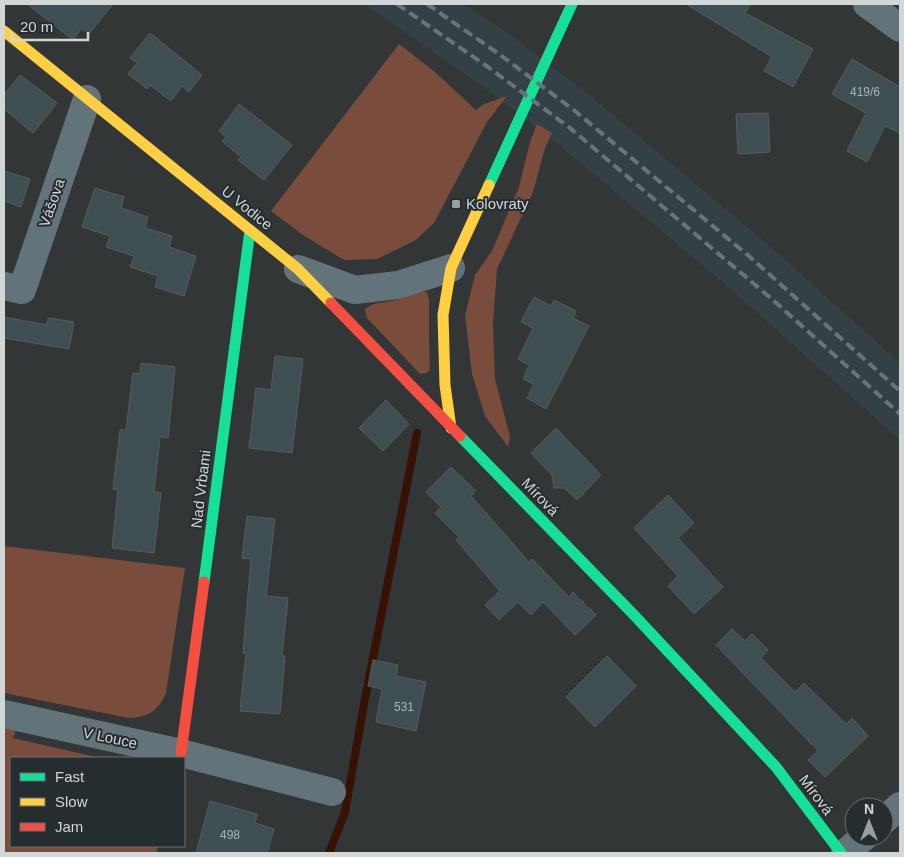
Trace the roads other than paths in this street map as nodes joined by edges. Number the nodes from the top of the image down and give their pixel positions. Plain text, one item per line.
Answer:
1 (572, 4) edge
2 (6, 34) edge
3 (87, 99) junction
4 (250, 230) junction
5 (451, 268) junction
6 (298, 269) junction
7 (4, 286) edge
8 (451, 428) junction
9 (4, 714) edge
10 (181, 753) junction
11 (332, 792) dead end
12 (843, 853) edge

1 - 5 street
2 - 3 street, U Vodice
3 - 4 street, U Vodice
3 - 7 street, Vášova
4 - 6 street, U Vodice
4 - 10 street, Nad Vrbami
5 - 6 street
5 - 8 street
6 - 8 street, U Vodice
8 - 12 street, Mírová
9 - 10 street, V Louce
10 - 11 street, V Louce

